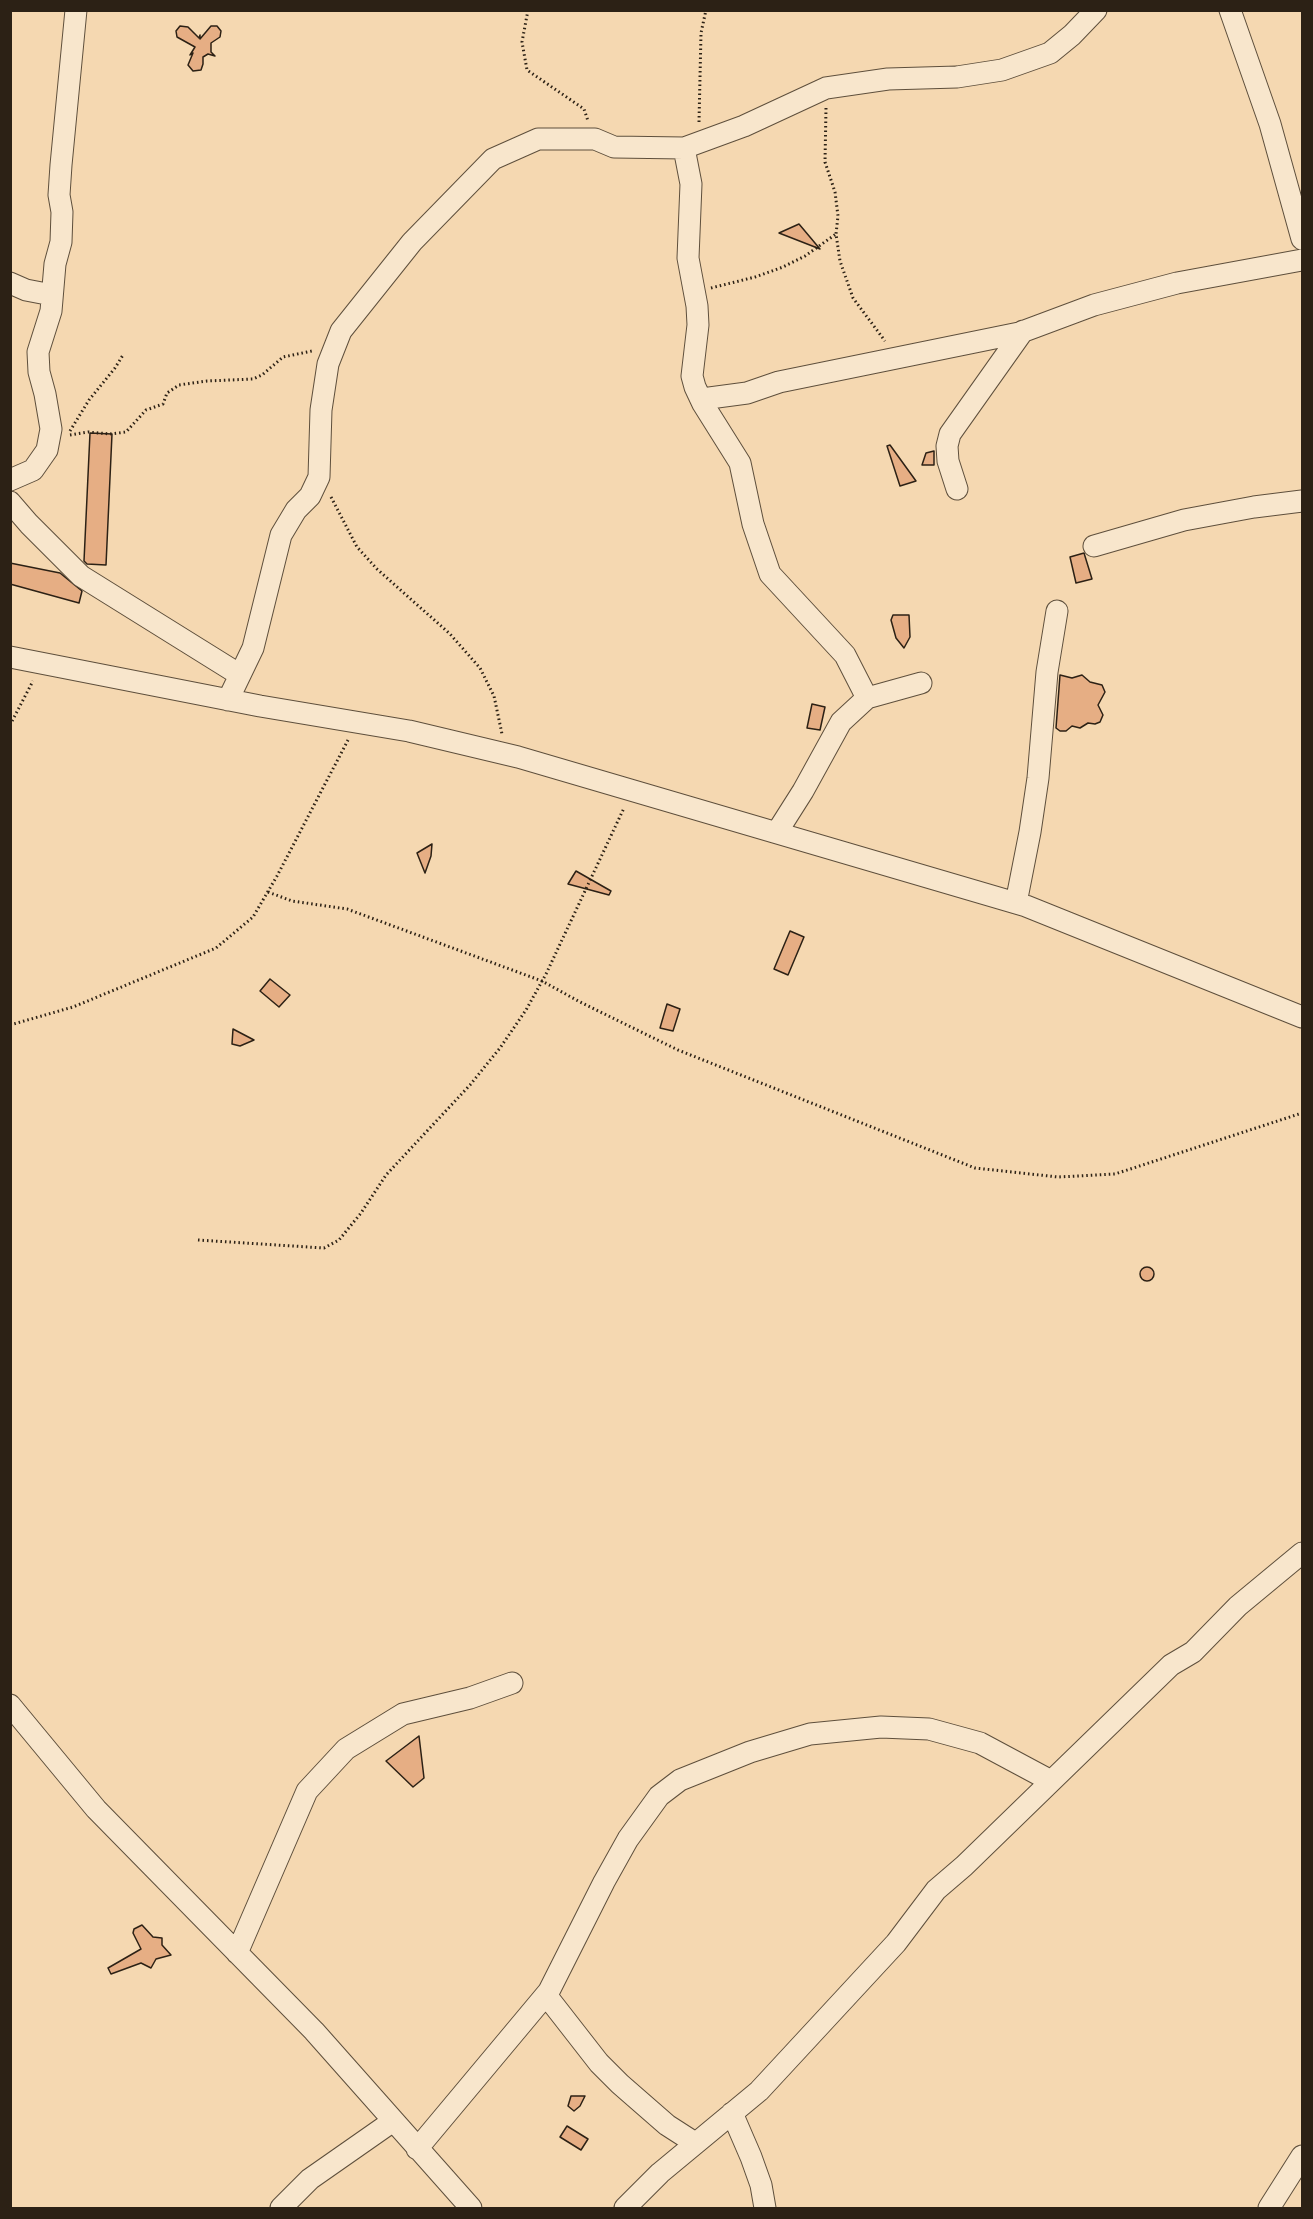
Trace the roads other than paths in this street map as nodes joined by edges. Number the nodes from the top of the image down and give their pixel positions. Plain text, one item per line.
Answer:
1 (76, 10) edge
2 (1096, 10) edge
3 (1230, 10) edge
4 (691, 145) junction
5 (1302, 239) edge
6 (1302, 260) edge
7 (10, 283) edge
8 (52, 296) junction
9 (1023, 331) junction
10 (702, 399) junction
11 (10, 480) edge
12 (957, 489) dead end
13 (1302, 501) edge
14 (10, 502) edge
15 (1094, 546) dead end
16 (1057, 611) dead end
17 (10, 657) edge
18 (240, 675) junction
19 (921, 683) dead end
20 (867, 698) junction
21 (228, 700) junction
22 (777, 832) junction
23 (1016, 903) junction
24 (1302, 1017) edge
25 (1302, 1552) edge
26 (512, 1683) dead end
27 (10, 1705) edge
28 (1051, 1781) junction
29 (237, 1953) junction
30 (546, 1995) junction
31 (732, 2113) junction
32 (393, 2121) junction
33 (695, 2143) junction
34 (417, 2149) junction
35 (1302, 2156) edge
36 (281, 2208) edge
37 (471, 2208) edge
38 (625, 2208) edge
39 (765, 2208) edge
40 (1269, 2208) edge

1 - 8 street
2 - 4 street
3 - 5 street
4 - 10 street
4 - 18 street
6 - 9 street
7 - 8 street
8 - 11 street
9 - 10 street
9 - 12 street
10 - 20 street
13 - 15 street
14 - 18 street
16 - 23 street
17 - 21 street
18 - 21 street
19 - 20 street
20 - 22 street
21 - 22 street
22 - 23 street
23 - 24 street
25 - 28 street
26 - 29 street
27 - 29 street
28 - 30 street
28 - 31 street
29 - 32 street
30 - 33 street
30 - 34 street
31 - 33 street
31 - 39 street
32 - 34 street
32 - 36 street
33 - 38 street
34 - 37 street
35 - 40 street

